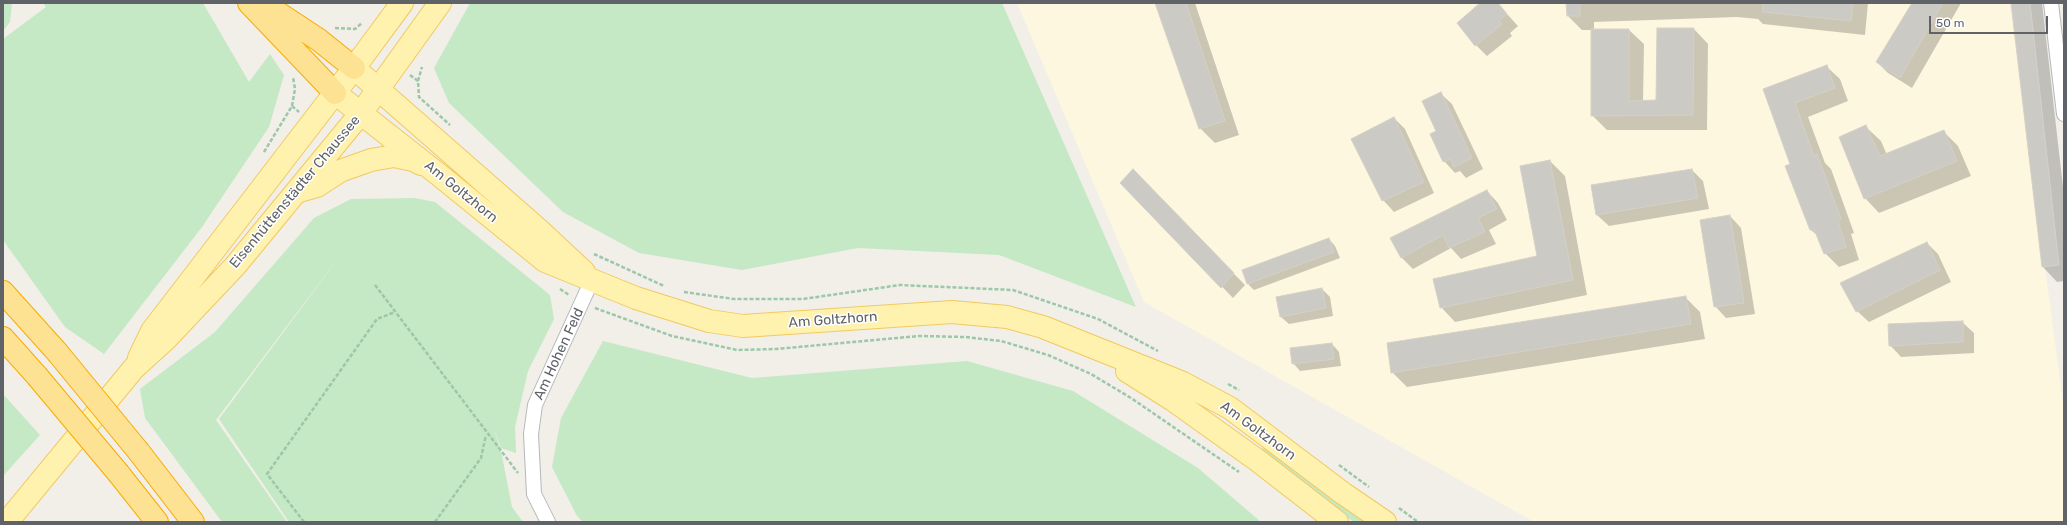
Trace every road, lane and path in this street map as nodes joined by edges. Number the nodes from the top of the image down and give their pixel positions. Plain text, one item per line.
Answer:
1 (249, 3) edge
2 (263, 3) edge
3 (402, 3) edge
4 (440, 3) edge
5 (2051, 3) edge
6 (355, 29) dead end
7 (372, 44) junction
8 (398, 64) junction
9 (422, 67) dead end
10 (354, 68) junction
11 (418, 81) junction
12 (380, 89) junction
13 (335, 93) junction
14 (361, 113) junction
15 (2064, 114) edge
16 (454, 129) dead end
17 (438, 174) junction
18 (295, 192) junction
19 (589, 250) dead end
20 (592, 280) junction
21 (375, 285) dead end
22 (667, 287) dead end
23 (3, 292) edge
24 (682, 292) dead end
25 (583, 303) junction
26 (396, 312) junction
27 (3, 338) edge
28 (1077, 339) junction
29 (1165, 355) dead end
30 (134, 368) junction
31 (1221, 381) dead end
32 (1241, 391) dead end
33 (487, 434) junction
34 (1336, 463) dead end
35 (1240, 473) dead end
36 (1374, 490) dead end
37 (534, 494) junction
38 (1389, 513) edge
39 (8, 522) edge
40 (156, 522) edge
41 (193, 522) edge
42 (304, 522) edge
43 (435, 522) edge
44 (548, 522) edge
45 (1337, 522) edge
46 (1418, 522) edge

1 - 13 highway
2 - 10 highway
3 - 7 main road, Eisenhüttenstädter Chaussee
4 - 8 main road, Eisenhüttenstädter Chaussee
5 - 15 street
6 - 7 path
7 - 10 main road, Eisenhüttenstädter Chaussee
8 - 11 path
8 - 12 main road, Eisenhüttenstädter Chaussee
9 - 11 path
10 - 12 main road, Am Goltzhorn
10 - 13 main road, Eisenhüttenstädter Chaussee
11 - 16 path
12 - 14 main road, Eisenhüttenstädter Chaussee
12 - 20 main road, Am Goltzhorn
13 - 14 main road, Am Goltzhorn
13 - 30 main road, Eisenhüttenstädter Chaussee
14 - 17 main road, Am Goltzhorn
14 - 18 main road, Eisenhüttenstädter Chaussee
17 - 18 main road
17 - 20 main road, Am Goltzhorn
18 - 30 main road, Eisenhüttenstädter Chaussee
19 - 22 path
20 - 25 street, Am Hohen Feld
20 - 28 main road, Am Goltzhorn
21 - 26 path
23 - 41 highway, bridge
24 - 29 path
25 - 35 path
25 - 37 street, Am Hohen Feld
26 - 33 path
26 - 42 path
27 - 40 highway, bridge
28 - 38 main road, Am Goltzhorn
28 - 45 main road, Am Goltzhorn
30 - 39 main road, Eisenhüttenstädter Chaussee
31 - 32 path
33 - 37 path
33 - 43 path
34 - 36 path
37 - 44 street, Am Hohen Feld
38 - 46 path

